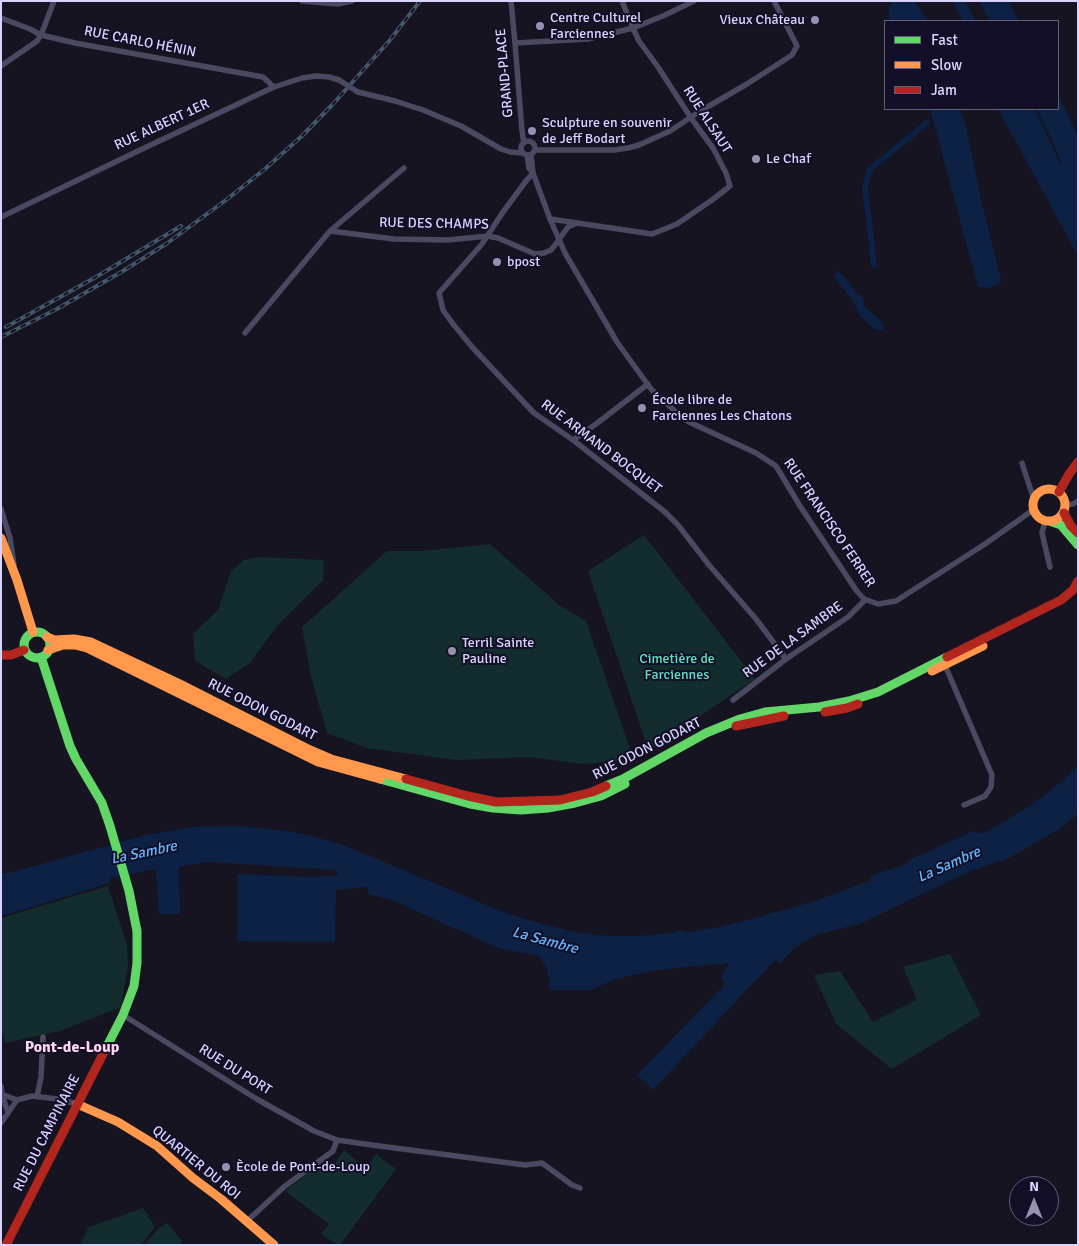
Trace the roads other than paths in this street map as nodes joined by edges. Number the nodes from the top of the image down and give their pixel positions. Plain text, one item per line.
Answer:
1 (54, 1) edge
2 (302, 1) edge
3 (352, 1) edge
4 (511, 1) edge
5 (622, 1) edge
6 (694, 1) edge
7 (774, 1) edge
8 (1, 18) edge
9 (633, 28) junction
10 (41, 35) junction
11 (516, 43) junction
12 (1, 66) edge
13 (274, 87) junction
14 (691, 118) junction
15 (527, 150) junction
16 (404, 168) dead end
17 (533, 173) junction
18 (1, 216) edge
19 (550, 219) junction
20 (577, 223) junction
21 (330, 231) junction
22 (488, 236) junction
23 (560, 240) junction
24 (245, 333) dead end
25 (648, 384) junction
26 (573, 440) junction
27 (1078, 462) edge
28 (1022, 463) dead end
29 (1060, 492) junction
30 (1034, 500) junction
31 (1078, 501) edge
32 (1, 509) edge
33 (1065, 509) junction
34 (1033, 510) junction
35 (1049, 522) junction
36 (1078, 533) edge
37 (1, 538) edge
38 (1078, 545) edge
39 (1050, 568) dead end
40 (17, 580) junction
41 (1078, 581) edge
42 (1078, 593) edge
43 (865, 600) junction
44 (33, 632) junction
45 (47, 637) junction
46 (24, 650) junction
47 (48, 650) junction
48 (1, 655) edge
49 (41, 657) junction
50 (786, 659) junction
51 (944, 662) junction
52 (733, 700) dead end
53 (964, 805) dead end
54 (124, 1015) junction
55 (43, 1038) dead end
56 (1, 1086) edge
57 (1, 1094) edge
58 (36, 1097) junction
59 (17, 1100) junction
60 (77, 1104) junction
61 (8, 1113) junction
62 (1, 1123) edge
63 (337, 1140) junction
64 (580, 1188) dead end
65 (246, 1221) junction
66 (6, 1245) edge
67 (274, 1245) edge

1 - 10 street
2 - 3 street
4 - 11 street, GRAND-PLACE
5 - 9 street, RUE ALSAUT
6 - 9 street
7 - 14 street
8 - 10 street, RUE CARLO HÉNIN
9 - 11 street
9 - 14 street, RUE ALSAUT
10 - 12 street
10 - 13 street, RUE CARLO HÉNIN
11 - 15 street, GRAND-PLACE
13 - 15 street, RUE ALBERT 1ER, bridge
13 - 18 street, RUE ALBERT 1ER
14 - 15 street
14 - 20 street, RUE ALSAUT
15 - 17 street, RUE FRANCISCO FERRER
16 - 21 street
17 - 19 street, RUE FRANCISCO FERRER
17 - 22 street, RUE ARMAND BOCQUET
19 - 20 street, RUE ALSAUT
19 - 23 street, RUE FRANCISCO FERRER
20 - 23 street
21 - 22 street, RUE DES CHAMPS
21 - 24 street
22 - 23 street, RUE DES CHAMPS
22 - 26 street, RUE ARMAND BOCQUET
23 - 25 street, RUE FRANCISCO FERRER
25 - 26 street
25 - 43 street, RUE FRANCISCO FERRER
26 - 50 street, RUE ARMAND BOCQUET
27 - 29 main road
28 - 30 street
29 - 30 main road
29 - 33 main road
30 - 34 main road
31 - 33 street
32 - 40 street
33 - 35 main road
33 - 36 main road
34 - 35 main road
34 - 43 street, RUE FRANCISCO FERRER
35 - 38 main road
35 - 39 street
37 - 40 main road
40 - 44 main road
41 - 51 main road, RUE ODON GODART
42 - 51 main road, RUE ODON GODART
43 - 50 street, RUE DE LA SAMBRE
44 - 45 main road
44 - 46 main road
45 - 47 main road
45 - 51 main road, RUE ODON GODART
46 - 48 main road
46 - 49 main road
47 - 49 main road
47 - 51 main road, RUE ODON GODART
49 - 54 main road, RUE DU CAMPINAIRE
50 - 52 street, RUE DE LA SAMBRE
51 - 53 street
54 - 60 main road, RUE DU CAMPINAIRE
54 - 63 street, RUE DU PORT
55 - 58 street
56 - 57 street
57 - 59 street
57 - 61 street
58 - 59 street, QUARTIER DU ROI
58 - 60 street, QUARTIER DU ROI
59 - 61 street
60 - 65 main road, QUARTIER DU ROI
60 - 66 main road, RUE DU CAMPINAIRE
61 - 62 street
63 - 64 street, RUE DU PORT
63 - 65 street
65 - 67 main road, QUARTIER DU ROI

